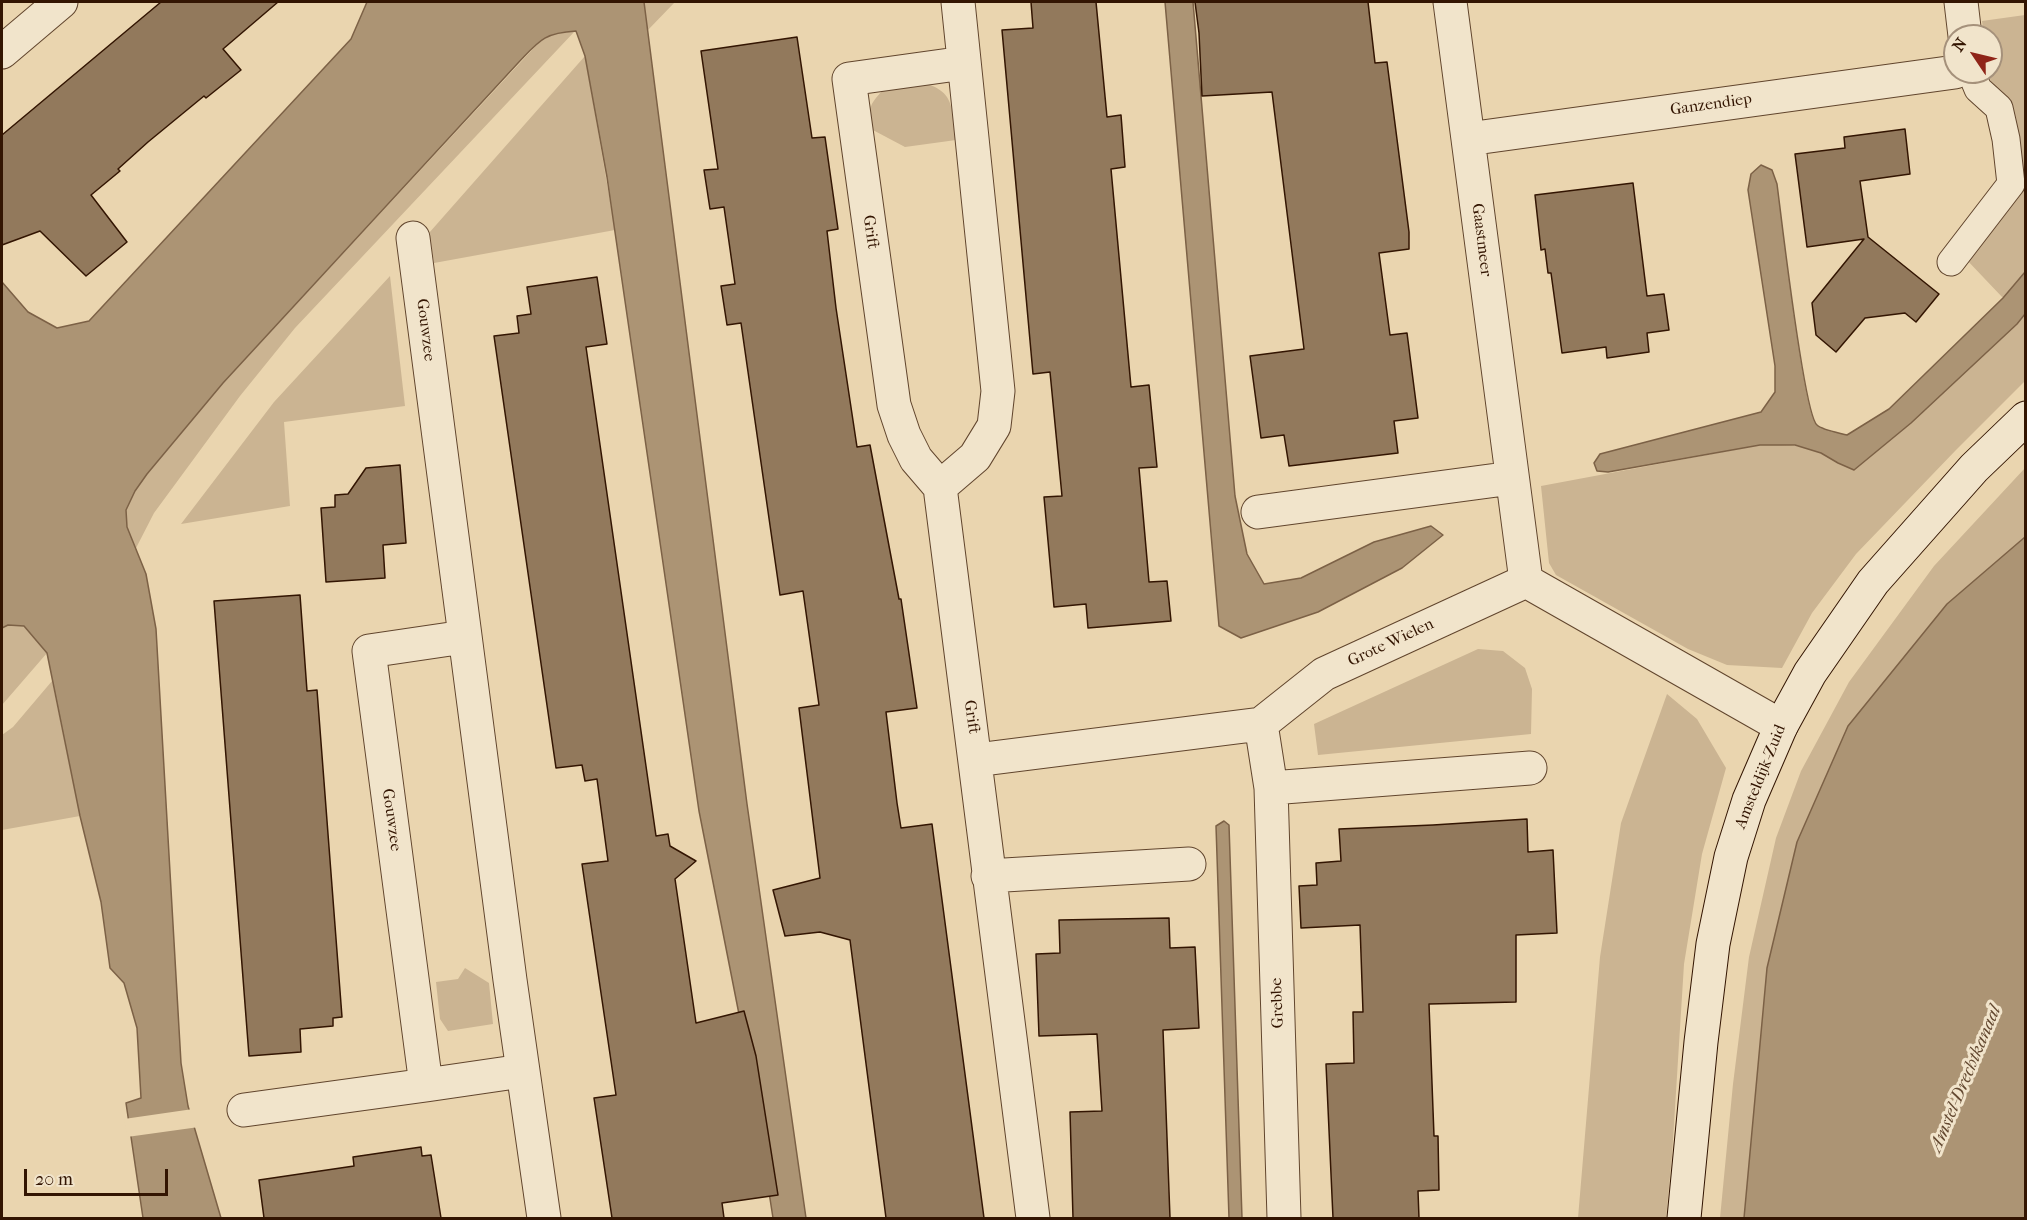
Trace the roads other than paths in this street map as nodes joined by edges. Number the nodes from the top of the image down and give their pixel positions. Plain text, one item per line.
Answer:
1 (958, 2) edge
2 (1450, 2) edge
3 (1961, 2) edge
4 (50, 5) edge
5 (1964, 24) edge
6 (2, 52) edge
7 (964, 63) junction
8 (1943, 74) edge
9 (1976, 84) edge
10 (1468, 139) junction
11 (413, 238) dead end
12 (1951, 262) dead end
13 (2025, 418) edge
14 (1512, 478) junction
15 (940, 487) junction
16 (1258, 512) dead end
17 (1526, 581) junction
18 (464, 637) junction
19 (1261, 724) junction
20 (1781, 726) junction
21 (976, 760) junction
22 (1530, 768) dead end
23 (1271, 788) junction
24 (1189, 864) dead end
25 (988, 876) junction
26 (522, 1071) junction
27 (426, 1085) junction
28 (244, 1110) dead end
29 (544, 1218) edge
30 (1033, 1218) edge
31 (1284, 1218) edge
32 (1684, 1218) edge

1 - 7 street
2 - 10 street, Gaastmeer
3 - 5 street
4 - 6 street
7 - 15 street
7 - 15 street, Grift
8 - 10 street, Ganzendiep
9 - 12 lane
10 - 14 street, Gaastmeer
11 - 18 street, Gouwzee
13 - 20 street, Amsteldijk-Zuid
14 - 16 street
14 - 17 street, Gaastmeer
15 - 21 street, Grift
17 - 19 street, Grote Wielen
17 - 20 street
18 - 26 street, Gouwzee
18 - 27 street, Gouwzee
19 - 21 street
19 - 23 street, Grebbe
20 - 32 street, Amsteldijk-Zuid
21 - 25 street, Grift
22 - 23 street
23 - 31 street, Grebbe
24 - 25 street
25 - 30 street, Grift
26 - 27 street
26 - 29 street, Gouwzee
27 - 28 street

